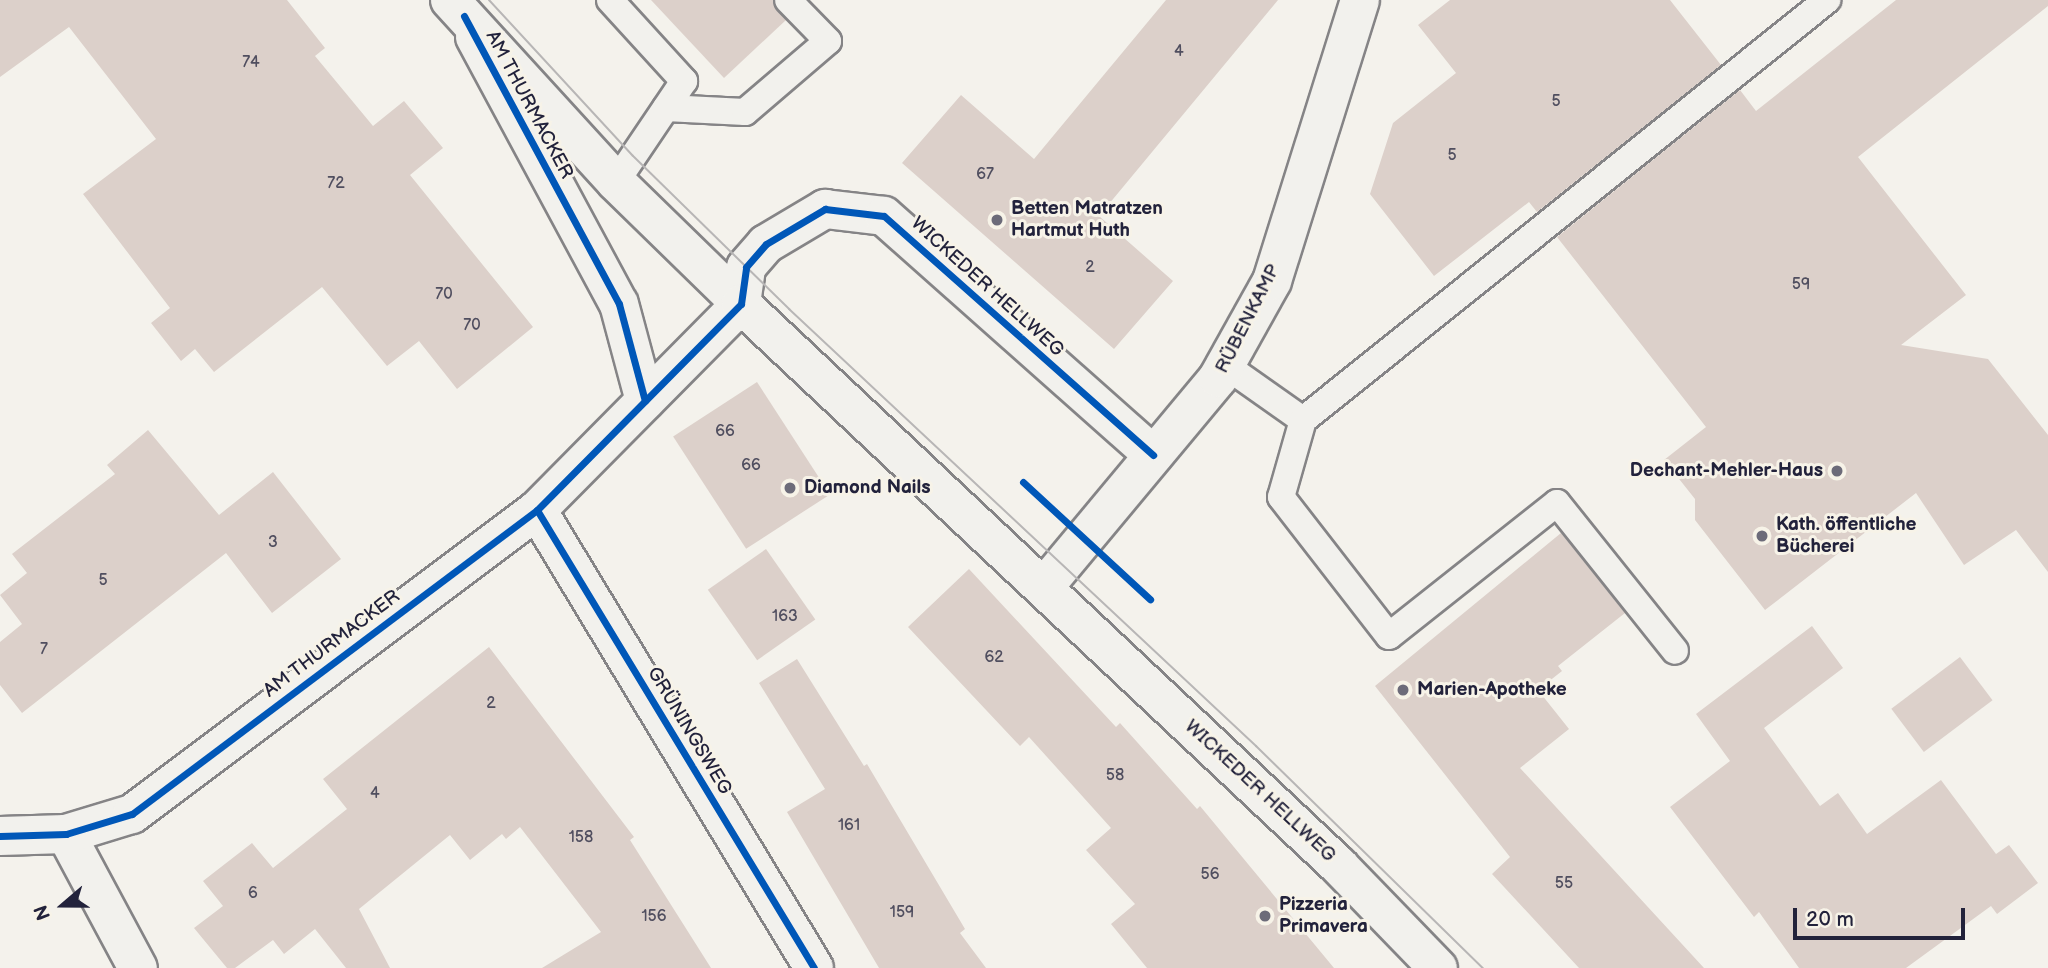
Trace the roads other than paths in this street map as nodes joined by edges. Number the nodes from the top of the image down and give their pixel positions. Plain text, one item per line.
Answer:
1 (610, 0) edge
2 (788, 0) edge
3 (1360, 0) edge
4 (1827, 0) edge
5 (457, 8) edge
6 (666, 108) junction
7 (616, 182) junction
8 (741, 304) junction
9 (1225, 365) junction
10 (645, 401) junction
11 (1303, 421) junction
12 (1153, 455) junction
13 (537, 510) junction
14 (1044, 587) junction
15 (1675, 651) dead end
16 (66, 834) junction
17 (6, 835) edge
18 (138, 968) edge
19 (814, 968) edge
20 (1438, 968) edge

1 - 6 lane
2 - 6 lane
3 - 9 street, RÜBENKAMP
4 - 11 lane
5 - 7 street, WICKEDER HELLWEG
5 - 10 street, AM THURMACKER
6 - 7 lane
7 - 8 street, WICKEDER HELLWEG
8 - 10 street, AM THURMACKER
8 - 12 street, WICKEDER HELLWEG
8 - 14 street, WICKEDER HELLWEG
9 - 11 lane
9 - 12 street, RÜBENKAMP
10 - 13 street, AM THURMACKER
11 - 15 lane
12 - 14 street, RÜBENKAMP
13 - 16 street, AM THURMACKER
13 - 19 street, GRÜNINGSWEG
14 - 20 street, WICKEDER HELLWEG
16 - 17 street, AM THURMACKER
16 - 18 street

